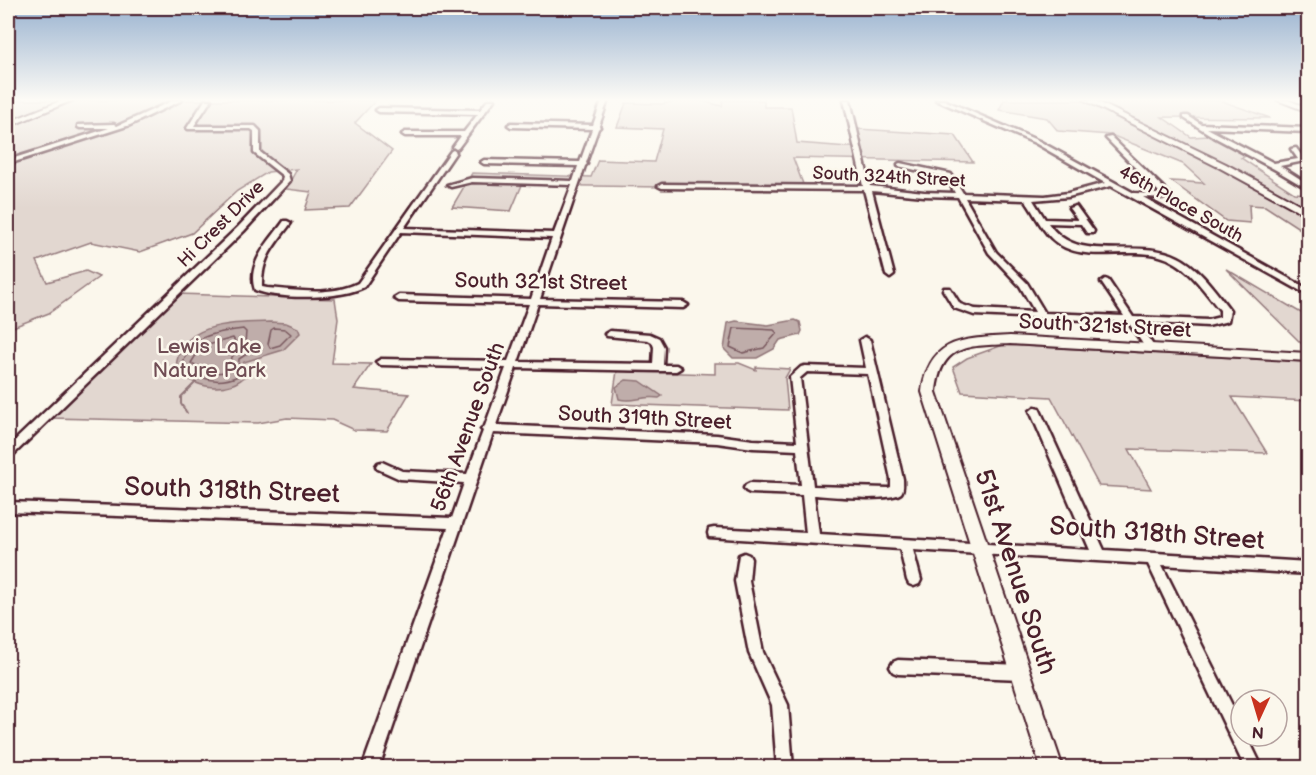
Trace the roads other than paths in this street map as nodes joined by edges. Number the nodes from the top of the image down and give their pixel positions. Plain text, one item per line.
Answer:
1 (91, 136) edge
2 (256, 136) edge
3 (465, 136) edge
4 (594, 136) edge
5 (856, 136) edge
6 (1024, 136) edge
7 (1163, 136) edge
8 (1219, 136) edge
9 (1109, 138) dead end
10 (1293, 149) dead end
11 (8, 162) edge
12 (484, 162) dead end
13 (584, 164) junction
14 (900, 165) dead end
15 (1275, 165) junction
16 (577, 183) junction
17 (1112, 183) junction
18 (451, 185) dead end
19 (662, 186) dead end
20 (1308, 187) edge
21 (868, 188) junction
22 (960, 195) junction
23 (1134, 195) junction
24 (1029, 198) junction
25 (1073, 208) dead end
26 (1308, 213) edge
27 (1044, 221) junction
28 (1084, 222) junction
29 (287, 223) dead end
30 (400, 230) junction
31 (1090, 231) dead end
32 (557, 236) junction
33 (890, 275) dead end
34 (1105, 282) dead end
35 (947, 290) dead end
36 (1308, 292) edge
37 (399, 298) dead end
38 (535, 302) junction
39 (683, 305) dead end
40 (1042, 316) junction
41 (1131, 321) junction
42 (610, 334) dead end
43 (865, 340) dead end
44 (1150, 348) junction
45 (1308, 357) edge
46 (381, 362) dead end
47 (512, 362) junction
48 (658, 368) junction
49 (676, 368) dead end
50 (872, 371) junction
51 (929, 393) joint
52 (1035, 411) dead end
53 (488, 429) junction
54 (801, 446) junction
55 (8, 453) edge
56 (382, 466) dead end
57 (470, 479) junction
58 (750, 489) dead end
59 (807, 490) junction
60 (8, 507) edge
61 (454, 523) junction
62 (714, 533) dead end
63 (813, 538) junction
64 (905, 543) junction
65 (980, 547) junction
66 (1099, 554) junction
67 (744, 559) dead end
68 (1152, 559) junction
69 (1308, 568) edge
70 (914, 580) dead end
71 (898, 667) dead end
72 (1021, 672) junction
73 (1253, 765) dead end
74 (370, 768) edge
75 (785, 768) edge
76 (1052, 768) edge

1 - 11 street
2 - 55 street, Hi Crest Drive
3 - 30 street
4 - 13 street, 56th Avenue South
5 - 21 street
6 - 17 street, 46th Place South
7 - 26 main road
8 - 15 street
9 - 23 street
10 - 15 street
12 - 13 street
13 - 16 street, 56th Avenue South
14 - 22 street
15 - 20 street
16 - 18 street
16 - 32 street, 56th Avenue South
17 - 23 street, 46th Place South
17 - 24 street, South 324th Street
19 - 21 street, South 324th Street
21 - 22 street, South 324th Street
21 - 33 street
22 - 24 street, South 324th Street
22 - 40 street
23 - 36 street, 46th Place South
24 - 27 street
25 - 28 street
27 - 28 street
27 - 41 street
28 - 31 street
29 - 30 street
30 - 32 street
32 - 38 street, 56th Avenue South
34 - 41 street
35 - 40 street
37 - 38 street, South 321st Street
38 - 39 street, South 321st Street
38 - 47 street, 56th Avenue South
40 - 41 street
41 - 44 street
42 - 48 street
43 - 50 street
44 - 45 main road, South 321st Street
44 - 51 main road, South 321st Street
46 - 47 street
47 - 48 street
47 - 53 street, 56th Avenue South
48 - 49 street
50 - 54 street
50 - 59 street
51 - 65 main road, 51st Avenue South
52 - 66 street
53 - 54 street, South 319th Street
53 - 57 street, 56th Avenue South
54 - 59 street
56 - 57 street
57 - 61 street, 56th Avenue South
58 - 59 street
59 - 63 street
60 - 61 street, South 318th Street
61 - 74 street, 56th Avenue South
62 - 63 street, South 318th Street
63 - 64 street, South 318th Street
64 - 65 street, South 318th Street
64 - 70 street
65 - 66 street, South 318th Street
65 - 72 main road, 51st Avenue South
66 - 68 street, South 318th Street
67 - 75 street
68 - 69 street, South 318th Street
68 - 73 street
71 - 72 street
72 - 76 main road, 51st Avenue South

